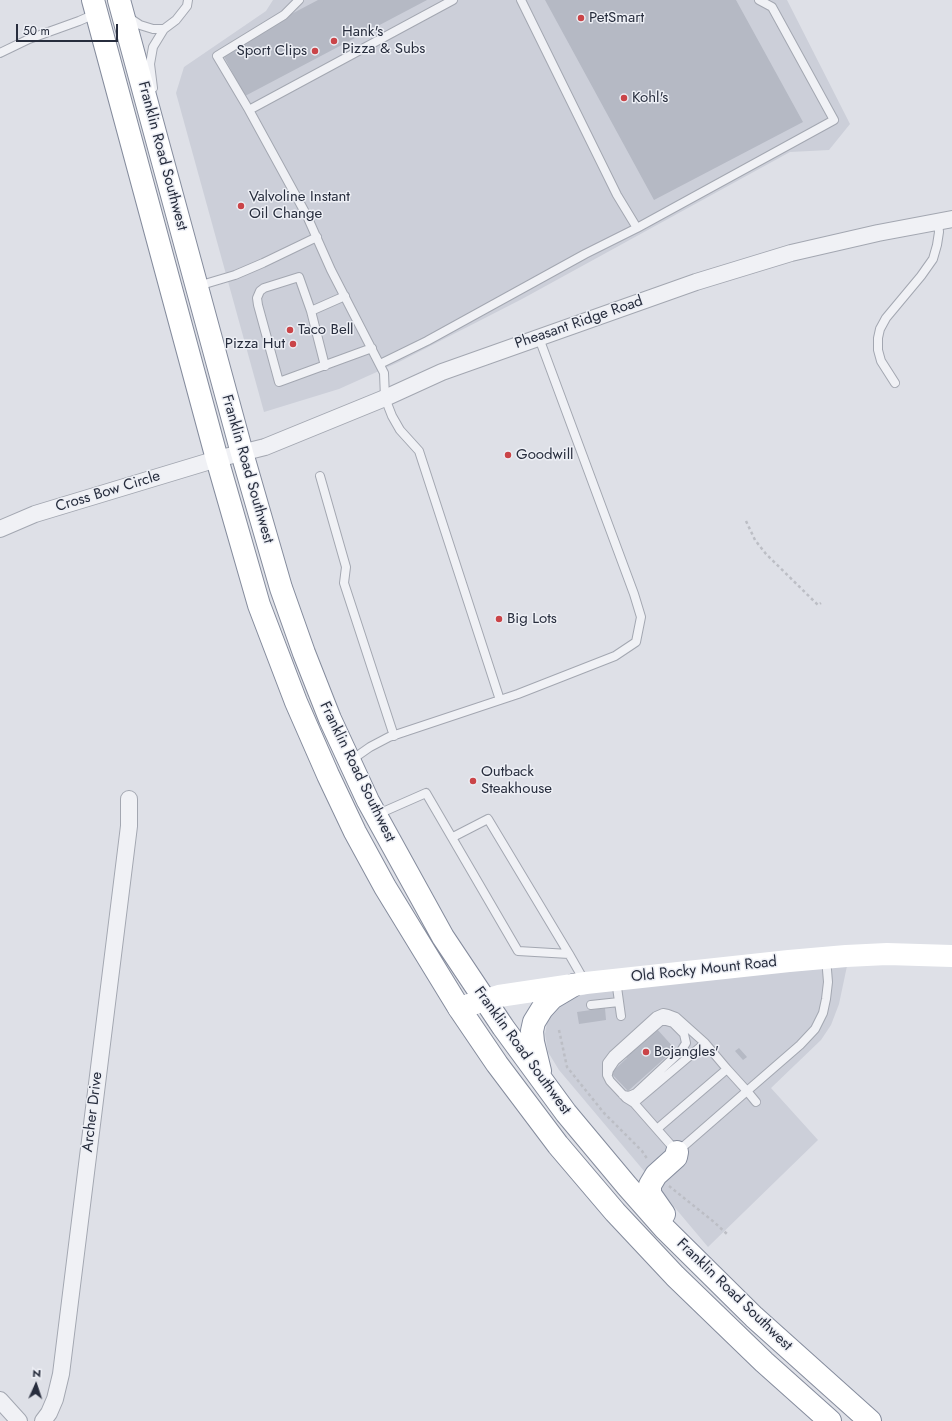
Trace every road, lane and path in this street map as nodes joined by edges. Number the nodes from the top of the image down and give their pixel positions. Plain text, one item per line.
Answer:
1 (188, 0) edge
2 (299, 0) edge
3 (453, 0) edge
4 (521, 0) edge
5 (759, 0) edge
6 (95, 7) edge
7 (121, 7) edge
8 (164, 29) junction
9 (0, 53) edge
10 (149, 108) junction
11 (249, 110) junction
12 (945, 220) edge
13 (637, 228) junction
14 (317, 238) junction
15 (198, 286) junction
16 (345, 296) junction
17 (311, 311) junction
18 (538, 338) junction
19 (372, 348) junction
20 (380, 364) junction
21 (325, 366) junction
22 (895, 383) dead end
23 (385, 398) junction
24 (242, 453) junction
25 (217, 459) junction
26 (320, 476) dead end
27 (746, 521) dead end
28 (0, 529) edge
29 (821, 603) dead end
30 (500, 700) junction
31 (394, 736) junction
32 (349, 762) junction
33 (129, 798) dead end
34 (375, 815) junction
35 (453, 837) junction
36 (569, 954) junction
37 (952, 956) edge
38 (826, 958) junction
39 (616, 979) junction
40 (580, 984) junction
41 (484, 1000) junction
42 (619, 1002) junction
43 (591, 1005) dead end
44 (459, 1008) junction
45 (621, 1016) dead end
46 (558, 1030) dead end
47 (704, 1043) junction
48 (727, 1069) junction
49 (608, 1078) junction
50 (545, 1085) junction
51 (747, 1091) junction
52 (623, 1095) junction
53 (756, 1102) dead end
54 (634, 1103) junction
55 (657, 1129) junction
56 (681, 1152) junction
57 (650, 1164) dead end
58 (668, 1185) dead end
59 (727, 1234) dead end
60 (698, 1262) junction
61 (0, 1400) edge
62 (19, 1421) edge
63 (43, 1421) edge
64 (830, 1421) edge
65 (870, 1421) edge

1 - 8 lane
2 - 11 lane
3 - 11 lane
4 - 13 lane
5 - 13 lane
6 - 9 lane
6 - 25 main road, Franklin Road Southwest
7 - 8 lane
7 - 10 main road, Franklin Road Southwest
8 - 10 lane
10 - 15 main road, Franklin Road Southwest
11 - 14 lane
12 - 18 street, Pheasant Ridge Road
12 - 22 lane
13 - 20 lane
14 - 15 lane
14 - 16 lane
15 - 24 main road, Franklin Road Southwest
16 - 17 lane
16 - 19 lane
17 - 21 lane
17 - 21 lane
18 - 23 street, Pheasant Ridge Road
18 - 30 lane
19 - 20 lane
19 - 21 lane
20 - 23 lane
23 - 24 street, Pheasant Ridge Road
23 - 30 lane
24 - 25 street, Pheasant Ridge Road
24 - 32 main road, Franklin Road Southwest
25 - 28 street, Cross Bow Circle
25 - 44 main road, Franklin Road Southwest
26 - 31 lane
27 - 29 path
30 - 31 lane
31 - 32 lane
32 - 34 main road, Franklin Road Southwest
33 - 63 street, Archer Drive
34 - 35 lane
34 - 41 main road, Franklin Road Southwest
35 - 36 lane
35 - 36 lane
36 - 40 lane
37 - 38 main road, Old Rocky Mount Road
38 - 39 main road, Old Rocky Mount Road
38 - 51 lane
39 - 40 main road, Old Rocky Mount Road
39 - 42 lane
40 - 41 main road, Old Rocky Mount Road
40 - 50 main road
41 - 44 main road, Old Rocky Mount Road
41 - 50 main road, Franklin Road Southwest
42 - 43 lane
42 - 45 lane
44 - 64 main road, Franklin Road Southwest
46 - 57 path
47 - 48 lane
47 - 49 lane
47 - 54 lane
48 - 51 lane
48 - 55 lane
49 - 52 lane
49 - 52 lane
50 - 60 main road, Franklin Road Southwest
51 - 53 lane
51 - 56 lane
52 - 54 lane
54 - 55 lane
55 - 56 lane
56 - 60 main road
58 - 59 path
60 - 65 main road, Franklin Road Southwest
61 - 62 street

